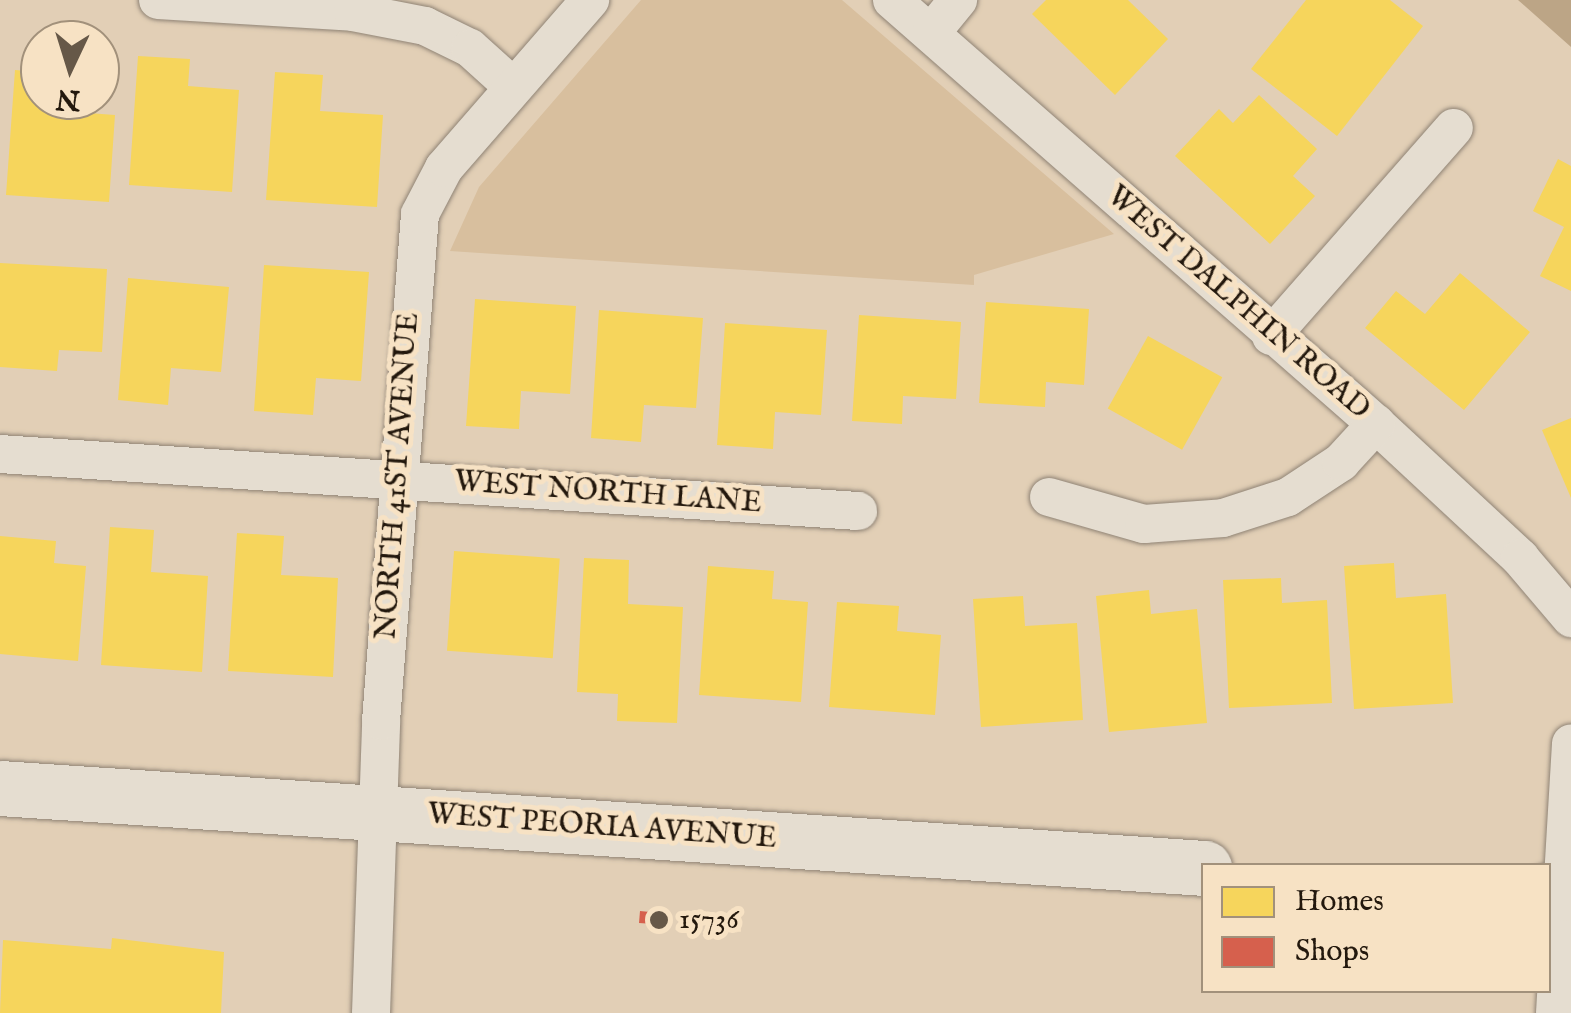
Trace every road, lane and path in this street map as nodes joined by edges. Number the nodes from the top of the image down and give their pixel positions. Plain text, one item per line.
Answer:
1 (158, 0) edge
2 (590, 0) edge
3 (892, 0) edge
4 (958, 0) edge
5 (931, 34) junction
6 (512, 86) junction
7 (1454, 128) dead end
8 (1271, 336) junction
9 (1376, 424) junction
10 (0, 454) edge
11 (396, 478) junction
12 (1048, 497) dead end
13 (858, 511) dead end
14 (1571, 618) edge
15 (1571, 742) edge
16 (0, 788) edge
17 (376, 812) junction
18 (1201, 868) edge
19 (1560, 892) edge
20 (371, 1013) edge
21 (1556, 1013) edge

1 - 6 street
2 - 6 street, NORTH 41ST AVENUE
3 - 5 street, WEST DALPHIN ROAD
4 - 5 street
5 - 8 street, WEST DALPHIN ROAD
6 - 11 street, NORTH 41ST AVENUE
7 - 8 street
8 - 9 street, WEST DALPHIN ROAD
9 - 12 street
9 - 14 street, WEST DALPHIN ROAD
10 - 11 street, WEST NORTH LANE
11 - 13 street, WEST NORTH LANE
11 - 17 street, NORTH 41ST AVENUE
15 - 19 street
16 - 17 main road, WEST PEORIA AVENUE
17 - 18 main road, WEST PEORIA AVENUE
17 - 20 street, NORTH 41ST AVENUE
19 - 21 street

